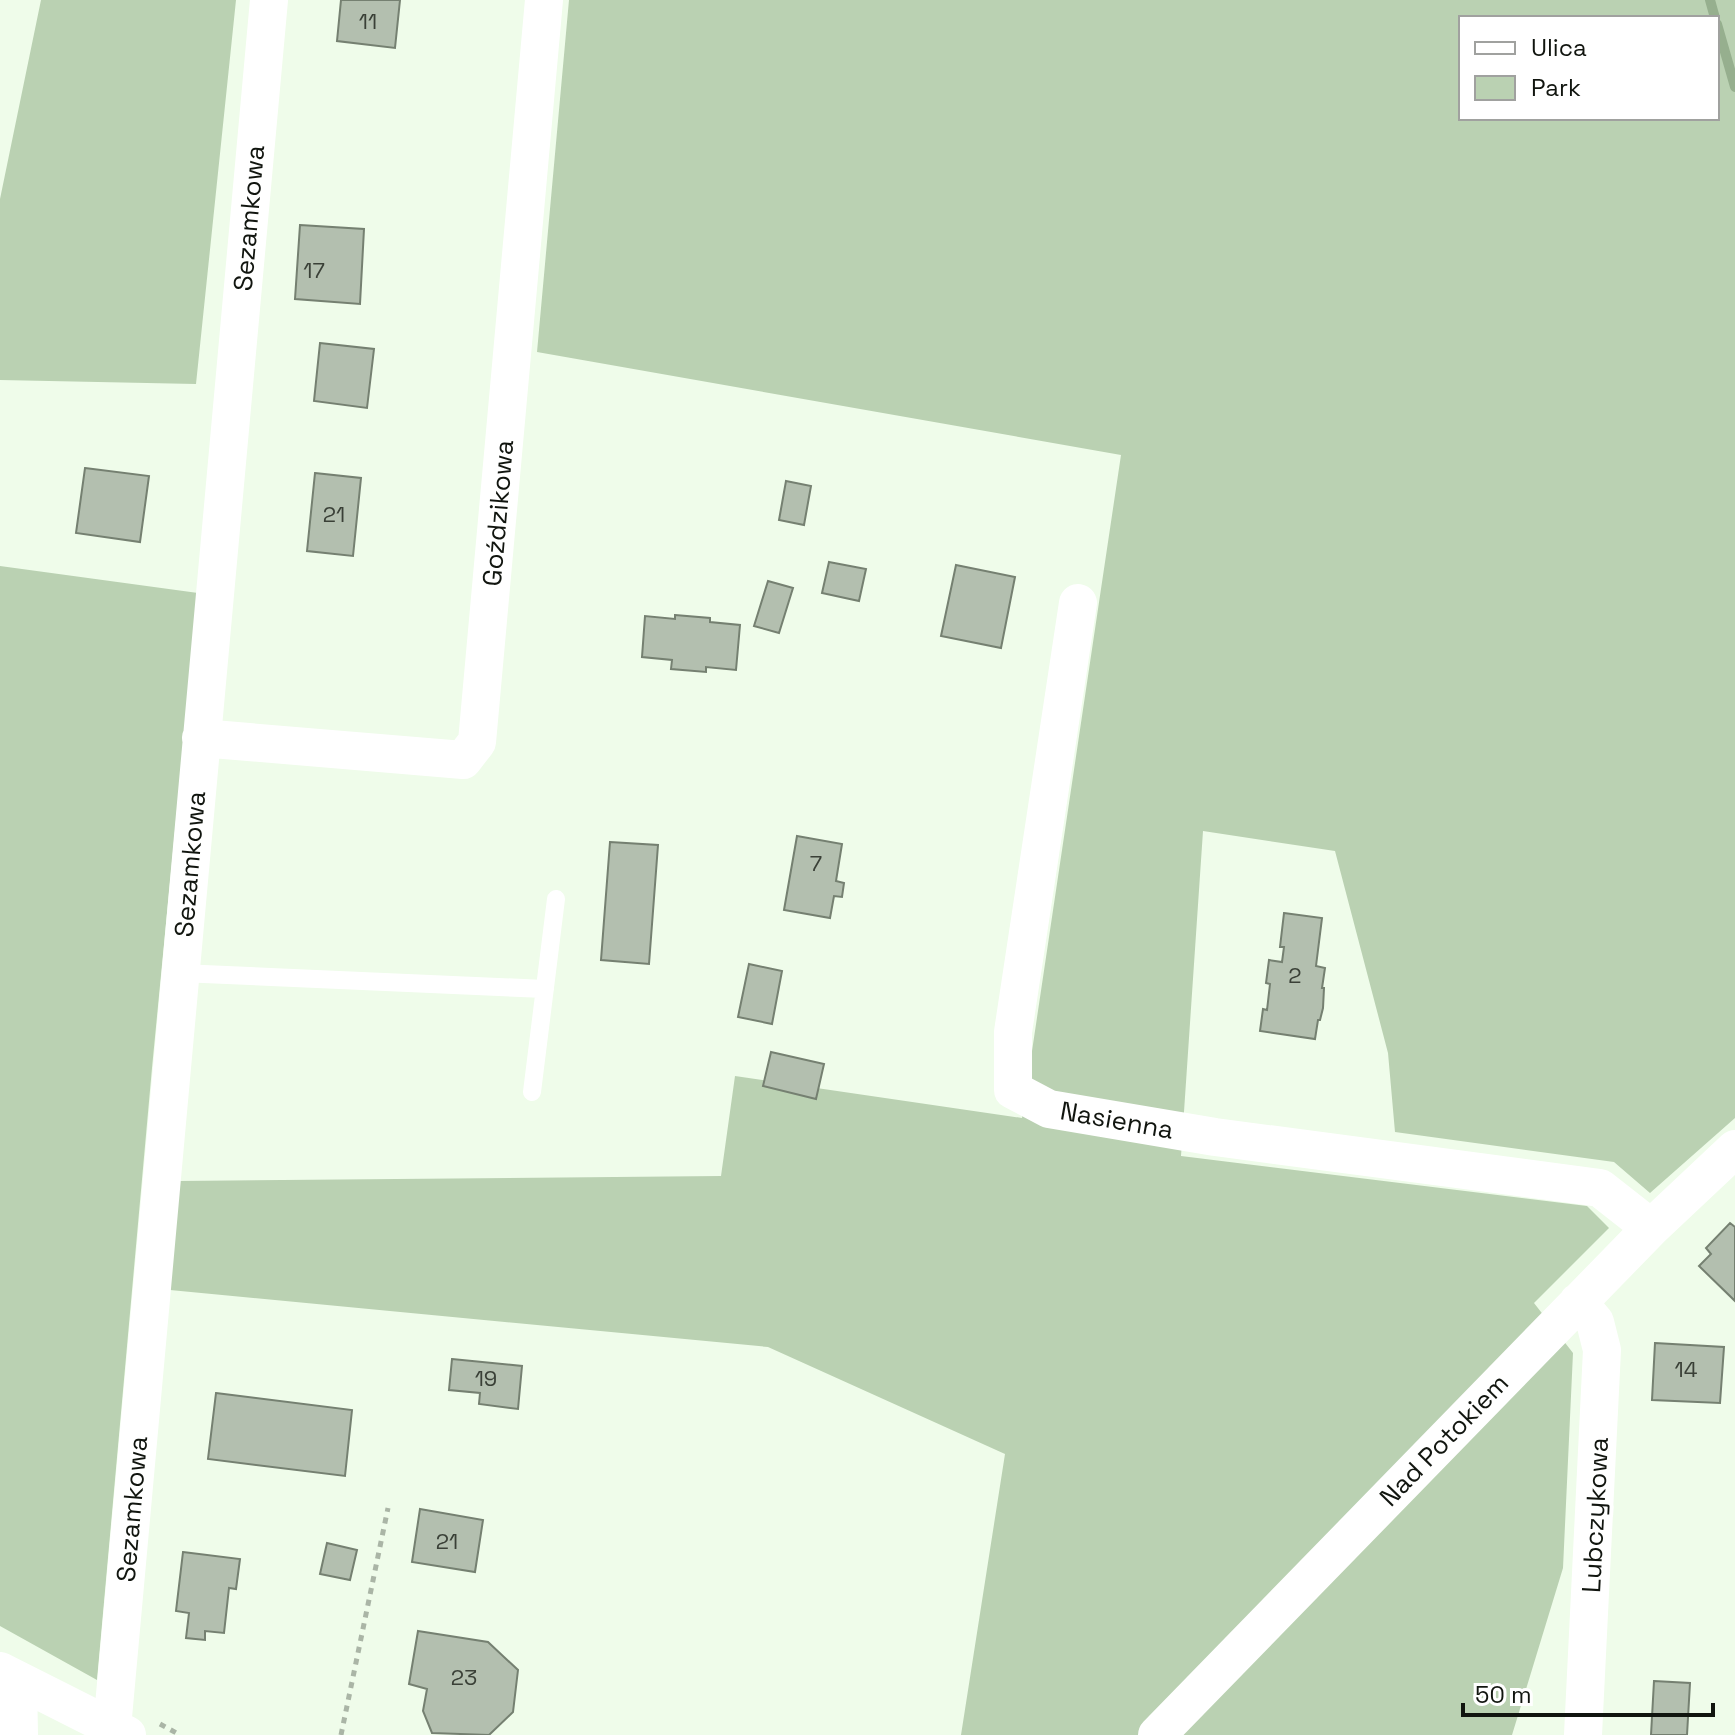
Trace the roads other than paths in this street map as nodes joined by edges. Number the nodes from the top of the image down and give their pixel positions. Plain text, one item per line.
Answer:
1 (269, 0) edge
2 (544, 0) edge
3 (1078, 603) dead end
4 (201, 738) junction
5 (556, 899) dead end
6 (180, 973) junction
7 (545, 989) junction
8 (532, 1092) dead end
9 (1735, 1149) edge
10 (1651, 1228) junction
11 (1578, 1302) junction
12 (9, 1676) edge
13 (120, 1731) edge
14 (19, 1735) edge
15 (1157, 1735) edge
16 (1583, 1735) edge

1 - 4 street, Sezamkowa
2 - 4 street, Goździkowa
3 - 10 street, Nasienna
4 - 6 street, Sezamkowa
5 - 7 lane
6 - 7 lane
6 - 13 street, Sezamkowa
7 - 8 lane
9 - 10 street, Nad Potokiem
10 - 11 street, Nad Potokiem
11 - 15 street, Nad Potokiem
11 - 16 street, Lubczykowa
12 - 13 street
12 - 14 street

